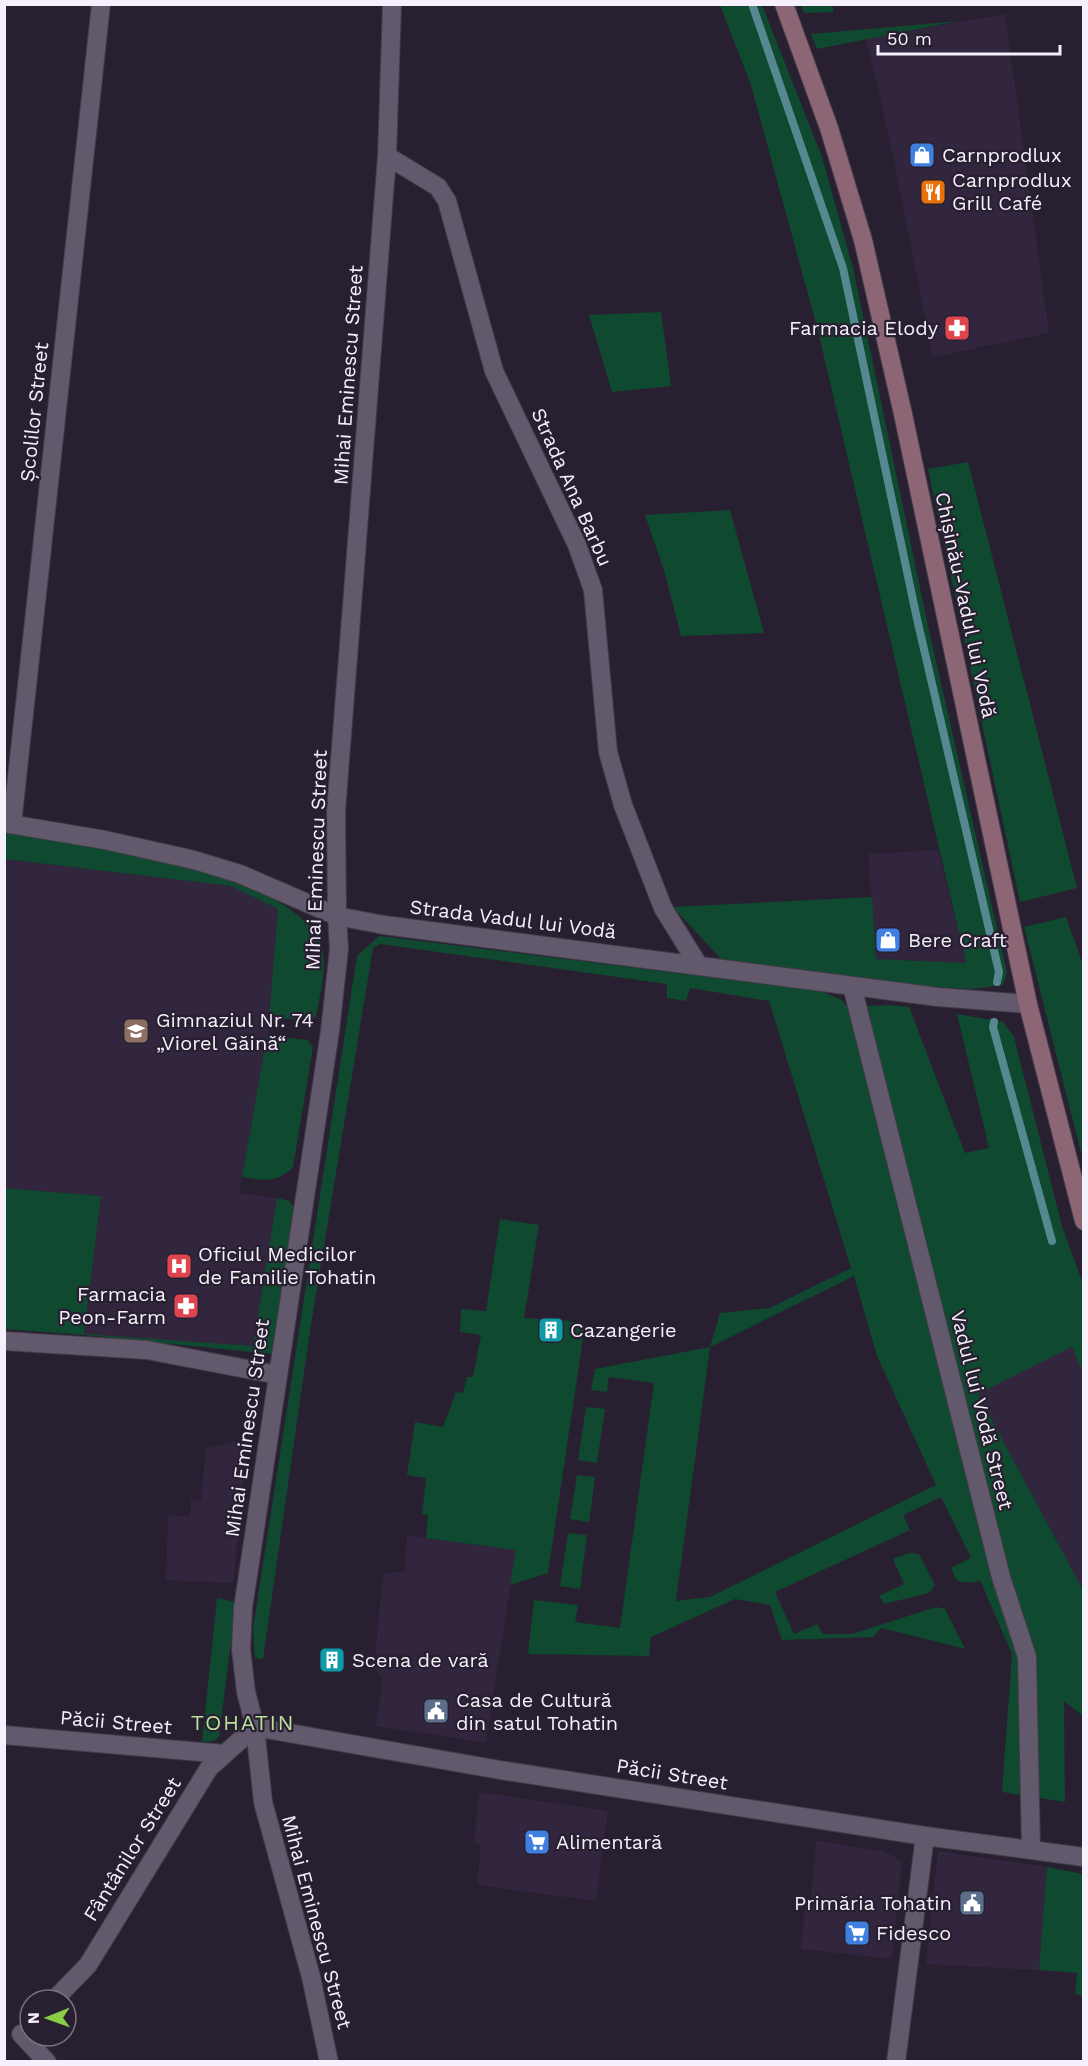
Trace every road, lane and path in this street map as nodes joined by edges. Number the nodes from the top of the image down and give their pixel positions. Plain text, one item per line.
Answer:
1 (101, 4) edge
2 (392, 4) edge
3 (784, 4) edge
4 (387, 156) junction
5 (8, 823) edge
6 (336, 916) junction
7 (699, 966) junction
8 (852, 986) junction
9 (1028, 1004) junction
10 (1083, 1221) edge
11 (4, 1341) edge
12 (278, 1375) junction
13 (255, 1727) junction
14 (4, 1735) edge
15 (224, 1754) junction
16 (925, 1836) junction
17 (1031, 1849) junction
18 (1083, 1857) edge
19 (65, 1988) edge
20 (35, 2048) edge
21 (47, 2061) edge
22 (329, 2061) edge
23 (896, 2061) edge

1 - 5 street, Școlilor Street
2 - 4 street, Mihai Eminescu Street
3 - 9 main road, Chișinău-Vadul lui Vodă
4 - 6 street, Mihai Eminescu Street
4 - 7 street, Strada Ana Barbu
5 - 6 street, Strada Vadul lui Vodă
6 - 7 street, Strada Vadul lui Vodă
6 - 12 street, Mihai Eminescu Street
7 - 8 street, Strada Vadul lui Vodă
8 - 9 street, Strada Vadul lui Vodă
8 - 17 street, Vadul lui Vodă Street
9 - 10 main road, Chișinău-Vadul lui Vodă
11 - 12 street
12 - 13 street, Mihai Eminescu Street
13 - 15 street, Fântânilor Street
13 - 16 street, Păcii Street
13 - 22 street, Mihai Eminescu Street
14 - 15 street, Păcii Street
15 - 19 street, Fântânilor Street
16 - 17 street, Păcii Street
16 - 23 street
17 - 18 street, Păcii Street
20 - 21 street

